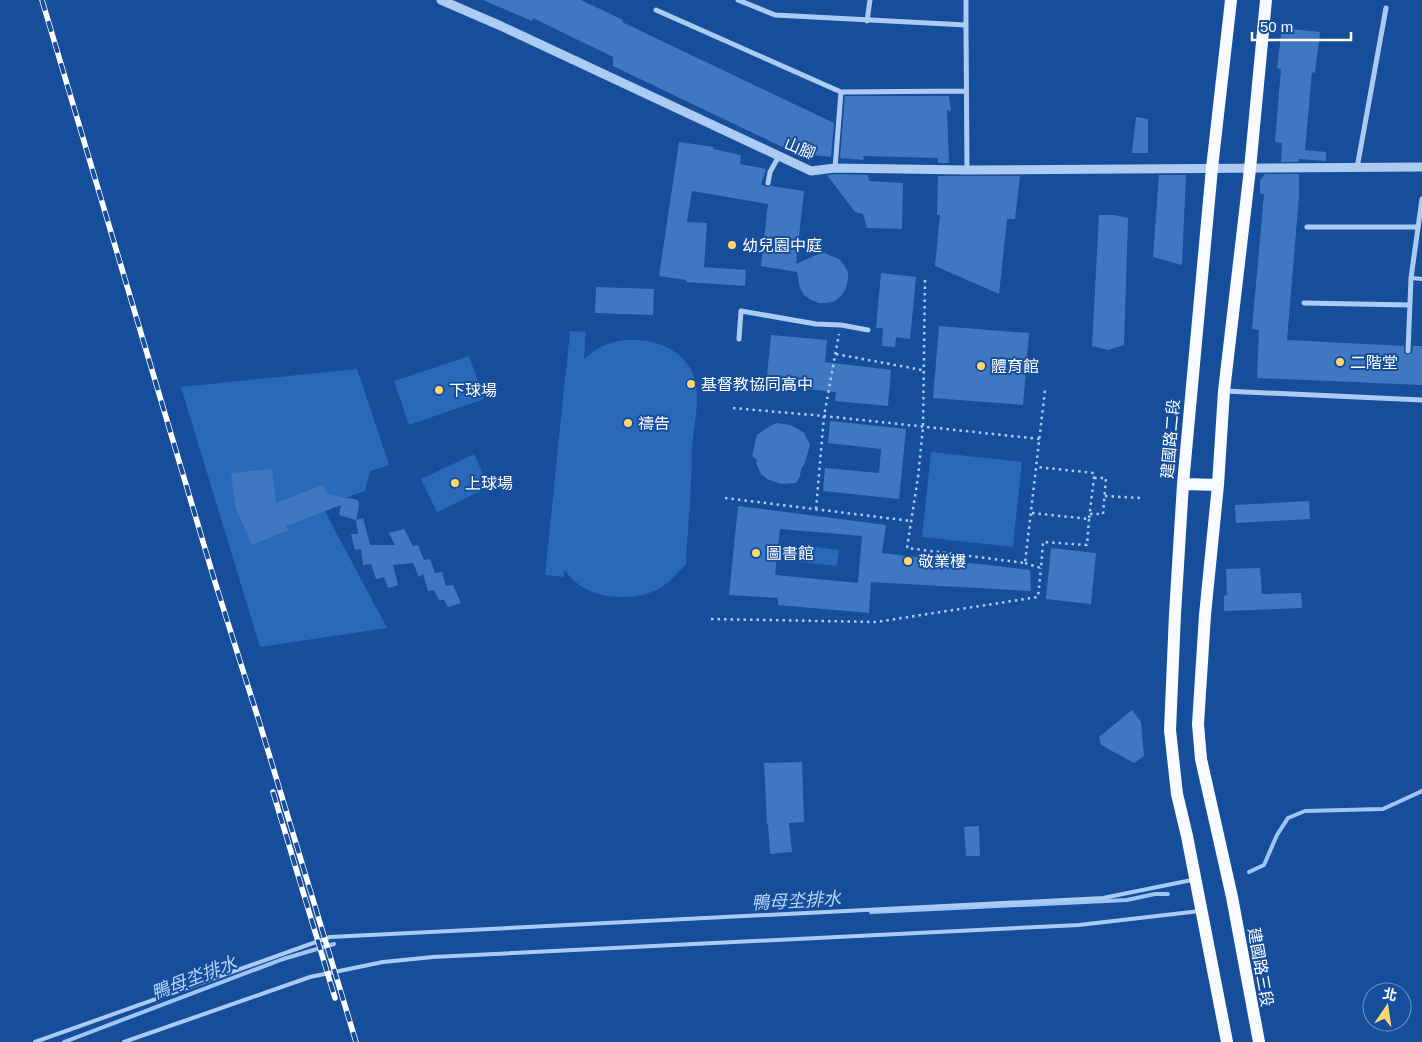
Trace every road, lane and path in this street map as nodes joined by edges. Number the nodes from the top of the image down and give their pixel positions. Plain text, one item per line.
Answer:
1 (441, 0) edge
2 (738, 0) edge
3 (870, 0) edge
4 (966, 0) edge
5 (1231, 0) edge
6 (1266, 0) edge
7 (1386, 8) dead end
8 (656, 10) dead end
9 (868, 21) junction
10 (966, 25) junction
11 (966, 91) junction
12 (841, 92) junction
13 (779, 156) junction
14 (1422, 167) edge
15 (835, 168) junction
16 (1212, 168) junction
17 (1357, 168) junction
18 (1250, 169) junction
19 (967, 170) junction
20 (768, 183) dead end
21 (1422, 199) edge
22 (1306, 226) dead end
23 (1418, 226) junction
24 (1411, 278) junction
25 (1422, 279) edge
26 (925, 280) dead end
27 (1304, 303) dead end
28 (1410, 305) junction
29 (841, 325) junction
30 (868, 330) dead end
31 (739, 339) dead end
32 (1408, 351) dead end
33 (836, 354) junction
34 (922, 370) junction
35 (1045, 390) dead end
36 (1224, 391) junction
37 (1422, 400) edge
38 (733, 408) dead end
39 (824, 416) junction
40 (922, 427) junction
41 (1040, 439) junction
42 (1036, 467) junction
43 (1094, 478) junction
44 (1182, 484) junction
45 (1218, 485) junction
46 (1105, 496) junction
47 (725, 498) dead end
48 (1140, 498) dead end
49 (816, 509) junction
50 (1032, 513) junction
51 (1090, 514) junction
52 (1089, 519) junction
53 (911, 521) junction
54 (1025, 563) junction
55 (1041, 568) junction
56 (711, 619) dead end
57 (1194, 880) junction
58 (1201, 910) junction
59 (35, 1042) edge
60 (124, 1042) edge
61 (1227, 1042) edge
62 (1259, 1042) edge

1 - 13 street, 山腳
2 - 9 street
3 - 9 street
4 - 10 street
5 - 16 main road, 建國路二段
6 - 18 main road
7 - 17 street
8 - 12 street
9 - 10 street
10 - 11 street
11 - 12 street
11 - 19 street
12 - 15 street
13 - 15 street, 山腳
13 - 20 street
14 - 17 street, 山腳
15 - 19 street, 山腳
16 - 18 street, 山腳
16 - 19 street, 山腳
16 - 44 main road, 建國路二段
17 - 18 street, 山腳
18 - 36 main road
21 - 23 street
22 - 23 street
23 - 24 street
24 - 25 lane
24 - 28 street
26 - 34 path
27 - 28 street
28 - 32 street
29 - 30 street
29 - 31 street
29 - 33 path
33 - 34 path
33 - 39 path
34 - 40 path
35 - 41 path
36 - 37 street
36 - 45 main road
38 - 39 path
39 - 40 path
39 - 49 path
40 - 41 path
40 - 53 path
41 - 42 path
42 - 43 path
42 - 50 path
43 - 46 path
43 - 51 path
44 - 45 main road
44 - 57 main road, 建國路二段
45 - 62 main road, 建國路三段
46 - 48 path
46 - 51 path
47 - 49 path
49 - 53 path
50 - 52 path
50 - 54 path
51 - 52 path
52 - 55 path
53 - 54 path
54 - 55 path
55 - 56 path
57 - 58 main road, 建國路二段
57 - 59 lane
58 - 60 lane
58 - 61 main road

